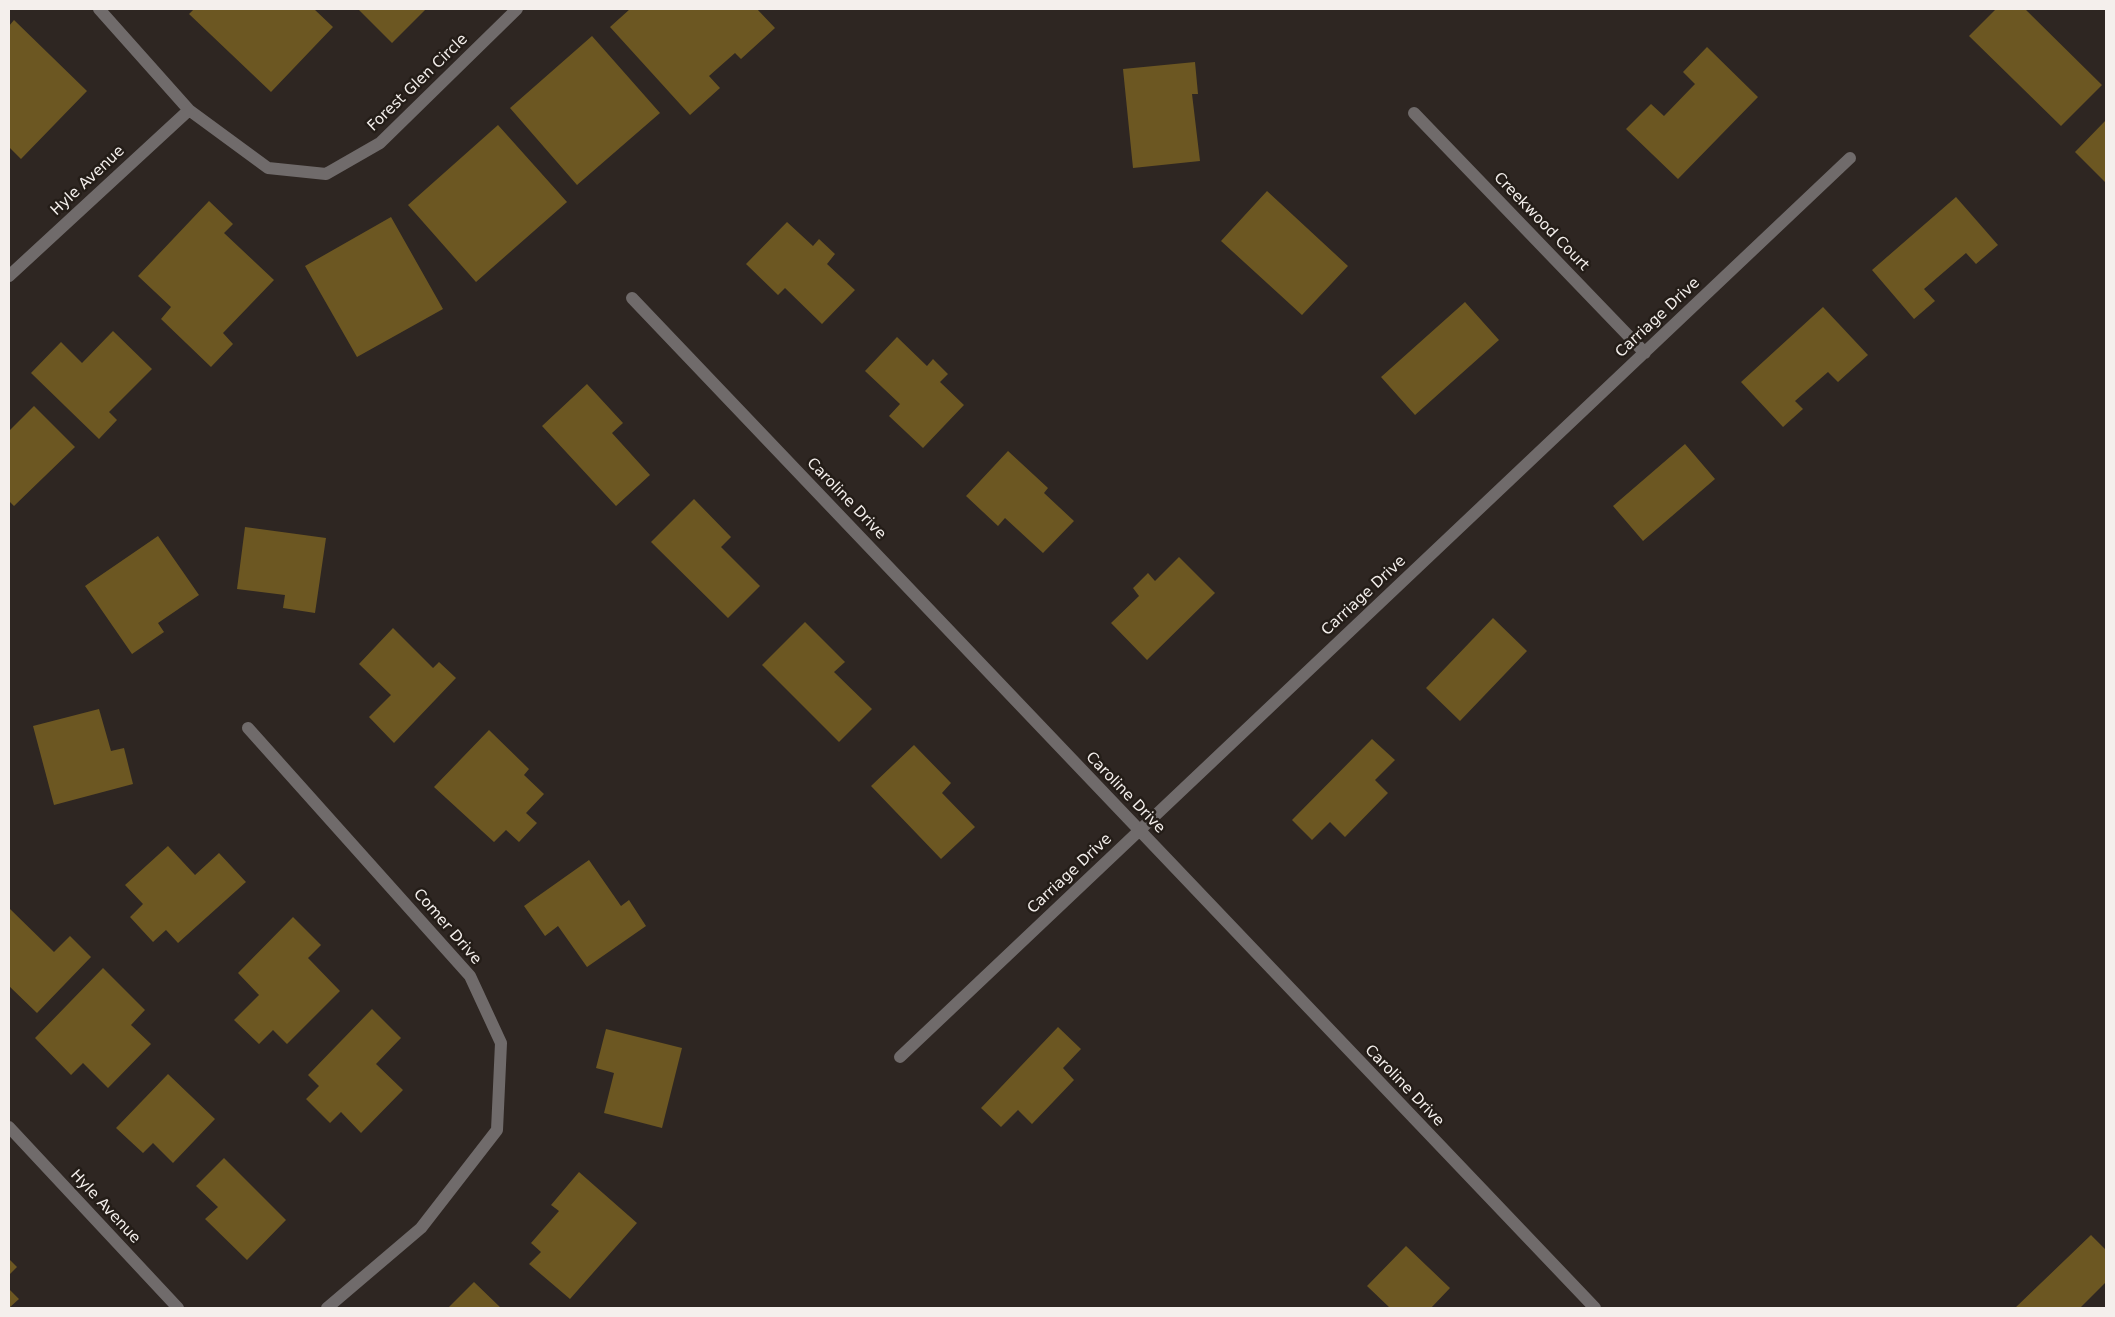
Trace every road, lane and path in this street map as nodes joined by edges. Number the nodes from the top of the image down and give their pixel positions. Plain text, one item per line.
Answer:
1 (99, 9) edge
2 (517, 9) edge
3 (189, 110) junction
4 (1414, 113) dead end
5 (1850, 158) dead end
6 (9, 276) edge
7 (632, 298) dead end
8 (1645, 353) junction
9 (248, 728) dead end
10 (1139, 831) junction
11 (900, 1057) dead end
12 (9, 1127) edge
13 (178, 1308) edge
14 (327, 1308) edge
15 (1595, 1308) edge

1 - 3 street, Forest Glen Circle
2 - 3 street, Forest Glen Circle
3 - 6 street, Hyle Avenue
4 - 8 street, Creekwood Court
5 - 8 street, Carriage Drive
7 - 10 street, Caroline Drive
8 - 10 street, Carriage Drive
9 - 14 street, Comer Drive
10 - 11 street, Carriage Drive
10 - 15 street, Caroline Drive
12 - 13 street, Hyle Avenue

